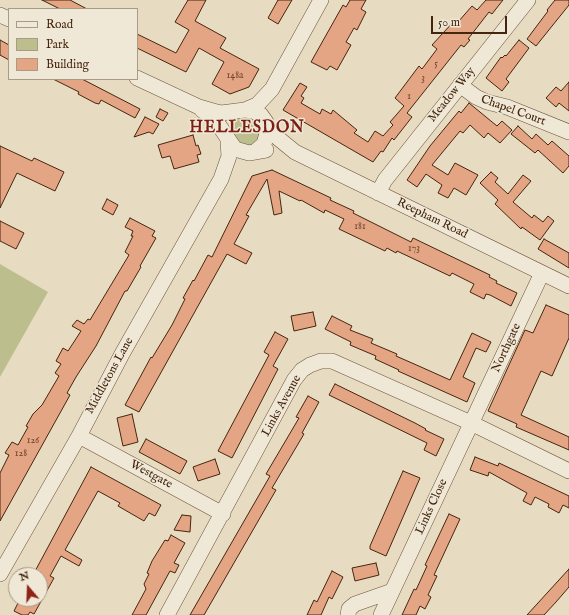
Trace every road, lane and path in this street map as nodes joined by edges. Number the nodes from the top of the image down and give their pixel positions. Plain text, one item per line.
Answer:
1 (321, 0) edge
2 (528, 0) edge
3 (138, 78) edge
4 (460, 85) junction
5 (272, 89) junction
6 (199, 107) junction
7 (241, 111) junction
8 (267, 126) junction
9 (569, 132) edge
10 (227, 139) junction
11 (253, 151) junction
12 (295, 152) junction
13 (222, 178) junction
14 (378, 193) junction
15 (542, 273) junction
16 (569, 286) edge
17 (471, 423) junction
18 (79, 436) junction
19 (569, 471) edge
20 (223, 514) junction
21 (0, 574) edge
22 (392, 591) junction
23 (167, 615) edge
24 (348, 615) edge
25 (381, 615) edge

1 - 5 street
2 - 4 street, Meadow Way
3 - 6 street, Reepham Road
4 - 9 street, Chapel Court
4 - 14 street, Meadow Way
5 - 7 street
5 - 8 street
6 - 7 street, Reepham Road
6 - 10 street, Reepham Road
7 - 8 street, Reepham Road
7 - 10 street
8 - 11 street
8 - 12 street, Reepham Road
10 - 11 street, Reepham Road
10 - 13 street, Middletons Lane
11 - 12 street, Reepham Road
11 - 13 street, Middletons Lane
12 - 14 street, Reepham Road
13 - 18 street, Middletons Lane
14 - 15 street, Reepham Road
15 - 16 street, Reepham Road
15 - 17 street, Northgate
17 - 19 street, Links Avenue
17 - 20 street, Links Avenue
17 - 22 street, Links Close
18 - 20 street, Westgate
18 - 21 street, Middletons Lane
20 - 23 street, Links Avenue
22 - 24 street
22 - 25 street, Links Close

